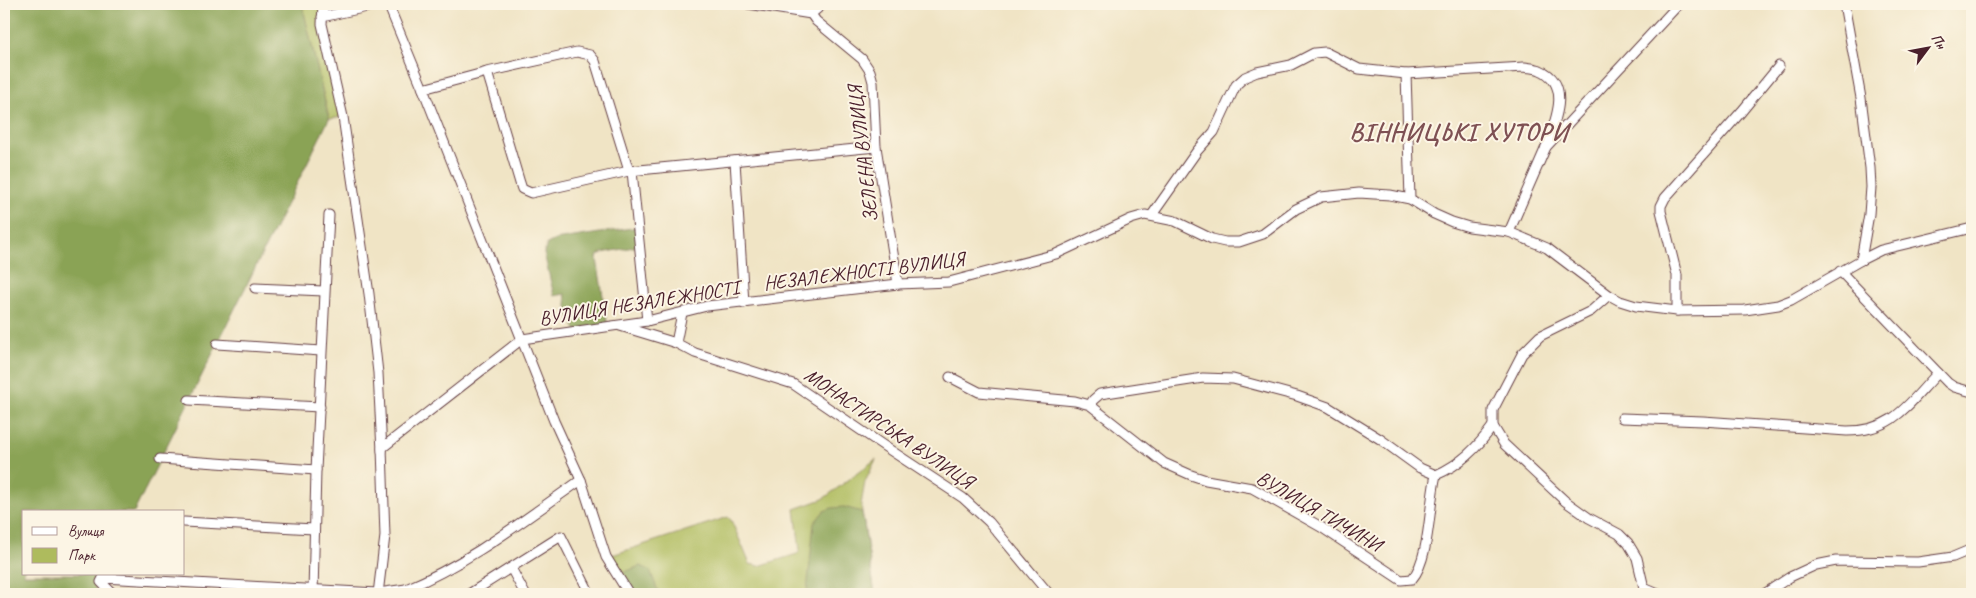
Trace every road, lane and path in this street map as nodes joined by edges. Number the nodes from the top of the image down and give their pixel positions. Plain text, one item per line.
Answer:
1 (323, 4) edge
2 (381, 4) edge
3 (388, 4) edge
4 (748, 4) edge
5 (823, 4) edge
6 (1679, 4) edge
7 (1844, 4) edge
8 (811, 14) junction
9 (322, 17) junction
10 (1779, 66) dead end
11 (487, 72) junction
12 (1406, 74) junction
13 (423, 88) junction
14 (876, 147) junction
15 (1546, 147) junction
16 (735, 161) junction
17 (630, 171) junction
18 (1410, 199) junction
19 (329, 215) dead end
20 (1152, 215) junction
21 (1972, 228) edge
22 (1509, 232) junction
23 (1861, 260) junction
24 (1840, 271) junction
25 (898, 284) junction
26 (255, 288) dead end
27 (324, 291) junction
28 (1610, 295) junction
29 (744, 303) junction
30 (1677, 311) junction
31 (682, 313) junction
32 (647, 321) junction
33 (617, 326) junction
34 (522, 339) junction
35 (676, 343) junction
36 (217, 344) dead end
37 (321, 351) junction
38 (1938, 373) junction
39 (950, 377) dead end
40 (1972, 392) edge
41 (189, 400) dead end
42 (1090, 405) junction
43 (320, 407) junction
44 (1622, 418) dead end
45 (1493, 426) junction
46 (382, 448) junction
47 (160, 459) dead end
48 (316, 470) junction
49 (1436, 475) junction
50 (581, 480) junction
51 (185, 522) edge
52 (314, 529) junction
53 (1972, 549) edge
54 (511, 568) junction
55 (1644, 591) edge
56 (313, 592) edge
57 (407, 592) edge
58 (113, 594) edge
59 (378, 594) edge
60 (469, 594) edge
61 (525, 594) edge
62 (590, 594) edge
63 (629, 594) edge
64 (1049, 594) edge
65 (1658, 594) edge
66 (1764, 594) edge

1 - 9 street
2 - 9 street
3 - 13 street
4 - 8 street
5 - 8 street
6 - 15 street
7 - 23 street
8 - 14 street, ЗЕЛЕНА ВУЛИЦЯ
9 - 46 street
10 - 30 street
11 - 13 street
11 - 17 street
11 - 17 street
12 - 15 street
12 - 18 street
12 - 20 street
13 - 34 street
14 - 16 street
14 - 25 street, ЗЕЛЕНА ВУЛИЦЯ
15 - 22 street
16 - 17 street
16 - 29 street
17 - 32 street
18 - 20 street, НЕЗАЛЕЖНОСТІ ВУЛИЦЯ
18 - 22 street, НЕЗАЛЕЖНОСТІ ВУЛИЦЯ
19 - 27 street
20 - 25 street, НЕЗАЛЕЖНОСТІ ВУЛИЦЯ
21 - 23 street, НЕЗАЛЕЖНОСТІ ВУЛИЦЯ
22 - 28 street, НЕЗАЛЕЖНОСТІ ВУЛИЦЯ
23 - 24 street, НЕЗАЛЕЖНОСТІ ВУЛИЦЯ
24 - 30 street, НЕЗАЛЕЖНОСТІ ВУЛИЦЯ
24 - 38 street
25 - 29 street, НЕЗАЛЕЖНОСТІ ВУЛИЦЯ
26 - 27 street
27 - 37 street
28 - 30 street, НЕЗАЛЕЖНОСТІ ВУЛИЦЯ
28 - 45 street
29 - 31 street, НЕЗАЛЕЖНОСТІ ВУЛИЦЯ
31 - 32 street, НЕЗАЛЕЖНОСТІ ВУЛИЦЯ
31 - 35 street
32 - 33 street, НЕЗАЛЕЖНОСТІ ВУЛИЦЯ
33 - 34 street, НЕЗАЛЕЖНОСТІ ВУЛИЦЯ
33 - 35 street, МОНАСТИРСЬКА ВУЛИЦЯ
34 - 46 street, ВУЛИЦЯ НЕЗАЛЕЖНОСТІ
34 - 50 street
35 - 64 street, МОНАСТИРСЬКА ВУЛИЦЯ
36 - 37 street
37 - 43 street
38 - 40 street
38 - 44 street
39 - 42 street
41 - 43 street
42 - 49 street
42 - 49 street, ВУЛИЦЯ ТИЧИНИ
43 - 48 street
45 - 49 street
45 - 55 street
46 - 59 street
47 - 48 street
48 - 52 street
50 - 57 street
50 - 63 street
51 - 52 street
52 - 56 street
53 - 66 street
54 - 60 street
54 - 61 street
54 - 62 street
55 - 65 street
56 - 58 street
56 - 59 street
57 - 59 street

